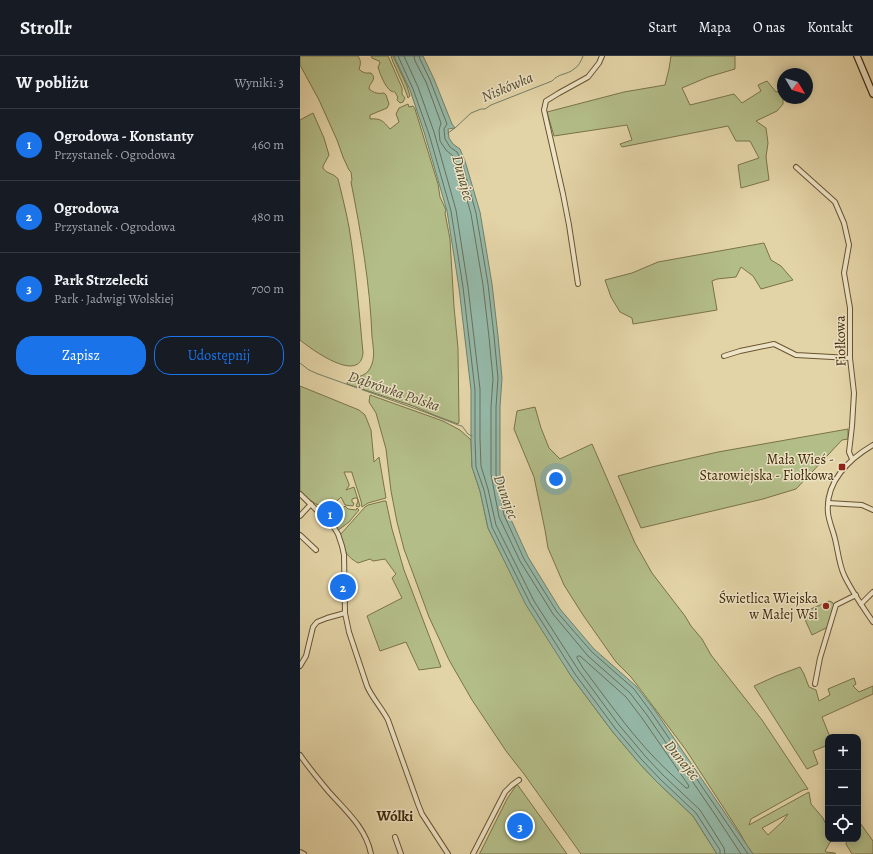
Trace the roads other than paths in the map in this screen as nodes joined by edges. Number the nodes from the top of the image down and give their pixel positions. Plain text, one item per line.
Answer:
1 (602, 56) edge
2 (857, 56) edge
3 (873, 94) edge
4 (796, 167) dead end
5 (578, 284) dead end
6 (724, 356) dead end
7 (850, 358) junction
8 (873, 445) edge
9 (852, 459) junction
10 (300, 494) edge
11 (828, 503) junction
12 (311, 504) junction
13 (873, 510) edge
14 (300, 516) edge
15 (300, 535) edge
16 (316, 550) dead end
17 (873, 592) edge
18 (856, 595) junction
19 (861, 604) junction
20 (345, 613) junction
21 (873, 622) edge
22 (300, 666) edge
23 (815, 684) dead end
24 (300, 755) edge
25 (519, 780) dead end
26 (395, 837) dead end
27 (300, 852) edge
28 (304, 854) edge
29 (371, 854) edge
30 (401, 854) edge
31 (448, 854) edge
32 (474, 854) edge

1 - 5 street
2 - 3 street
4 - 7 street, Fiołkowa
6 - 7 street
7 - 9 street, Fiołkowa
8 - 9 street
9 - 11 street
10 - 12 street
11 - 13 street
11 - 18 street
12 - 14 street
12 - 20 street
15 - 16 street
17 - 19 street
18 - 19 street
18 - 23 street
19 - 21 street
20 - 22 street
20 - 31 street
24 - 29 street
25 - 32 street
26 - 30 street
27 - 28 street

